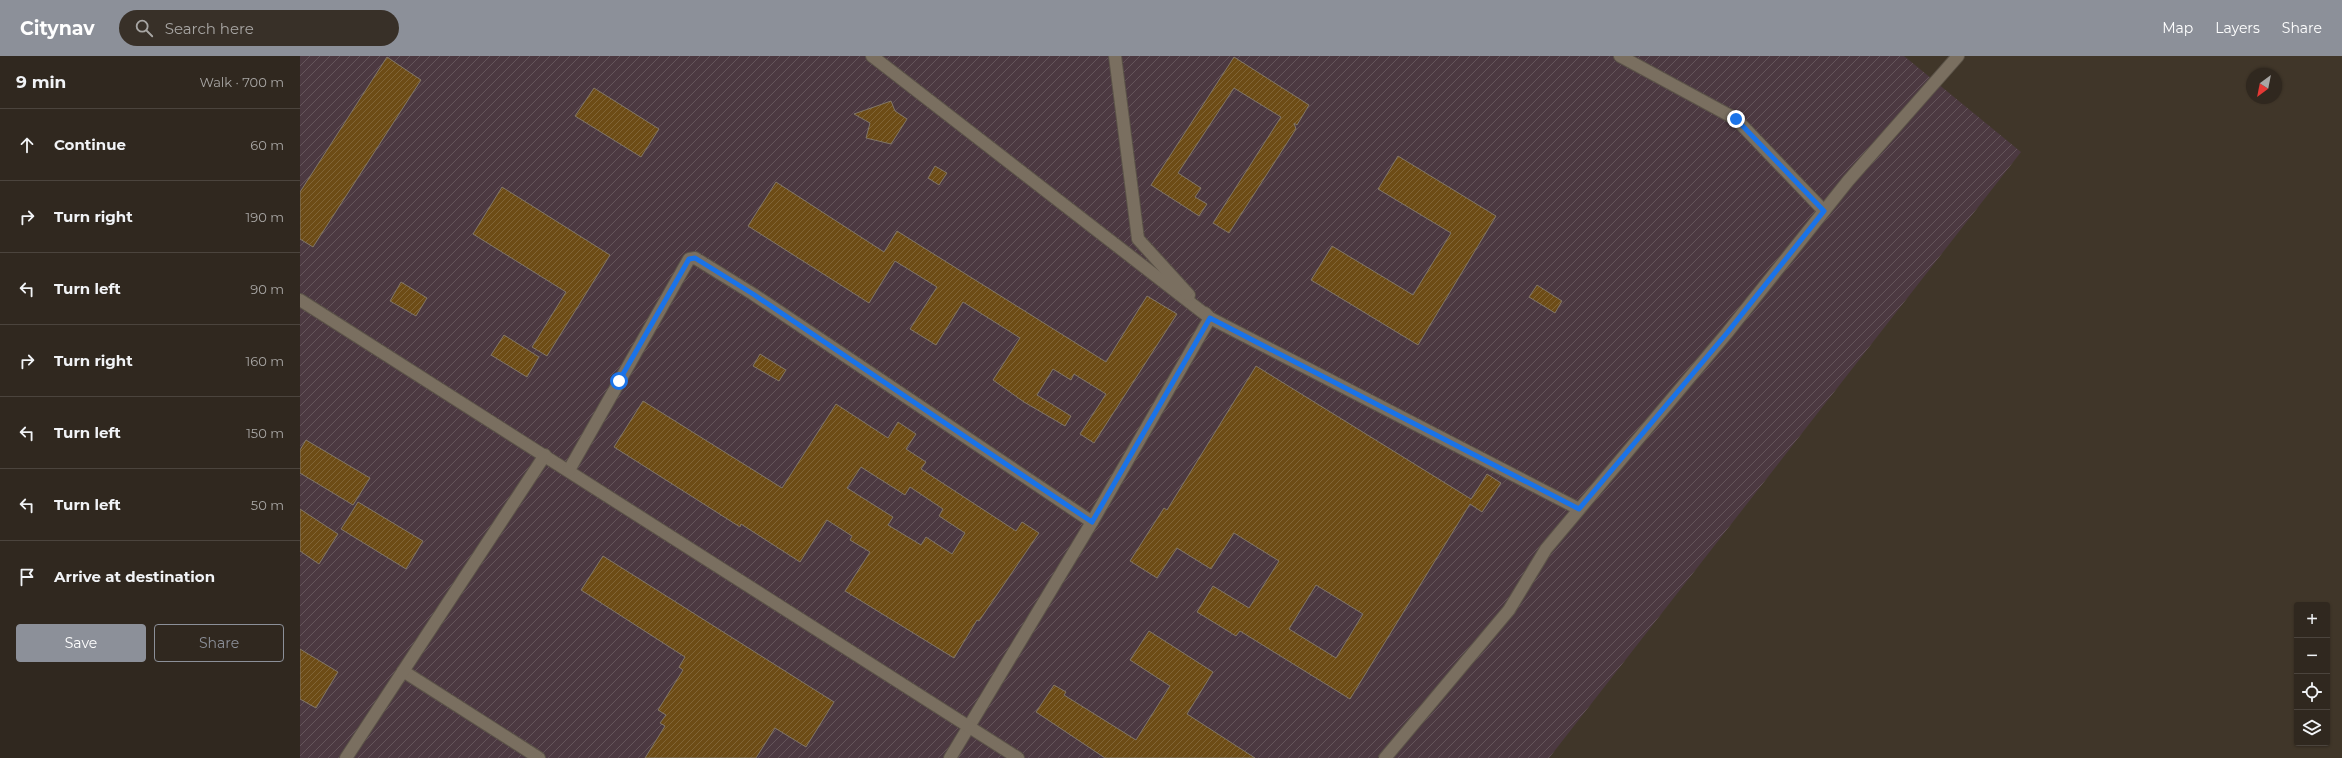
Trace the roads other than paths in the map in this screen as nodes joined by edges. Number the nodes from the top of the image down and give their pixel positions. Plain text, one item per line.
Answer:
1 (872, 56) edge
2 (1115, 56) edge
3 (1620, 56) edge
4 (1958, 56) edge
5 (1824, 211) junction
6 (300, 300) edge
7 (1210, 318) junction
8 (545, 455) junction
9 (569, 470) junction
10 (1579, 509) junction
11 (1092, 522) junction
12 (404, 671) junction
13 (970, 726) junction
14 (346, 758) edge
15 (539, 758) edge
16 (950, 758) edge
17 (1018, 758) edge
18 (1385, 758) edge

1 - 7 street
2 - 7 street
3 - 5 street
4 - 5 street
5 - 10 street
6 - 8 street
7 - 10 street
7 - 11 street
8 - 9 street
8 - 12 street
9 - 11 street
9 - 13 street
10 - 18 street
11 - 13 street
12 - 14 street
12 - 15 street
13 - 16 street
13 - 17 street

